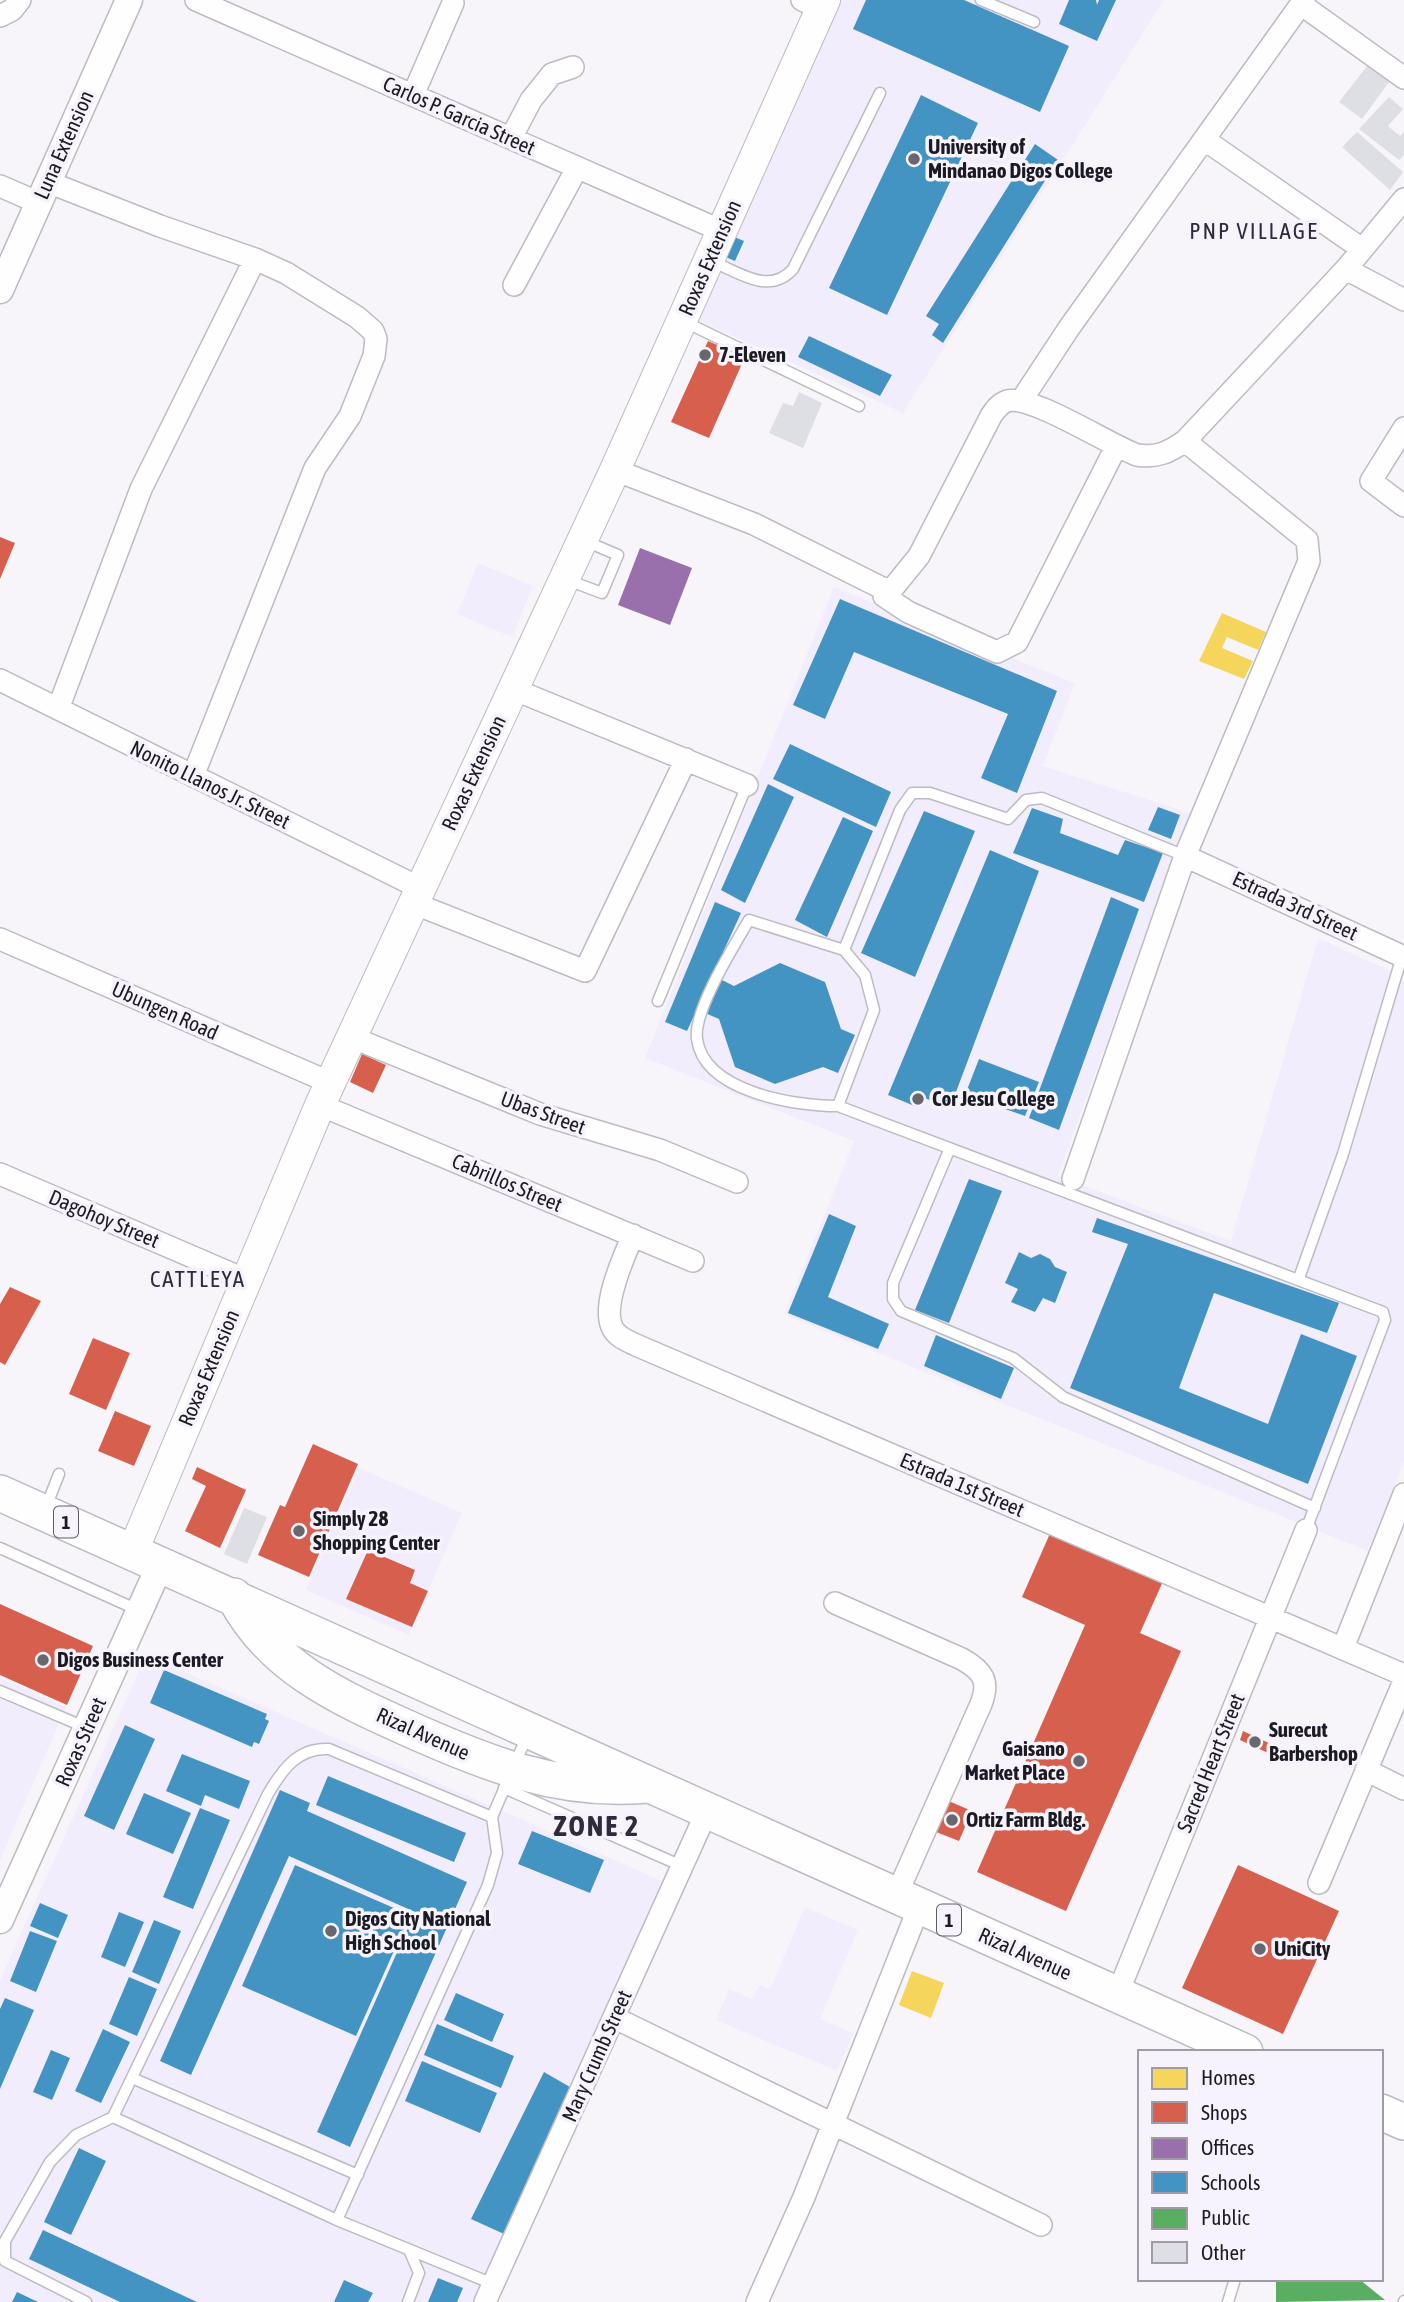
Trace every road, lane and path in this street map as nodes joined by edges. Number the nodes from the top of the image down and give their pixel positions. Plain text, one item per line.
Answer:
1 (20, 0) edge
2 (129, 0) edge
3 (196, 0) edge
4 (981, 0) edge
5 (1303, 2) edge
6 (453, 3) dead end
7 (816, 3) edge
8 (0, 16) edge
9 (1034, 22) dead end
10 (573, 67) dead end
11 (1404, 78) edge
12 (880, 93) dead end
13 (413, 95) junction
14 (511, 138) junction
15 (1205, 140) junction
16 (577, 167) junction
17 (0, 186) edge
18 (43, 192) junction
19 (1404, 199) edge
20 (722, 231) junction
21 (1362, 249) junction
22 (255, 258) junction
23 (709, 261) junction
24 (1346, 269) junction
25 (514, 285) dead end
26 (0, 290) edge
27 (1404, 300) edge
28 (682, 321) junction
29 (1021, 401) junction
30 (859, 406) dead end
31 (1404, 428) edge
32 (1185, 441) junction
33 (1116, 447) junction
34 (615, 470) junction
35 (1404, 506) edge
36 (583, 540) junction
37 (565, 579) junction
38 (884, 589) junction
39 (0, 680) edge
40 (513, 689) junction
41 (58, 709) junction
42 (686, 759) junction
43 (193, 776) junction
44 (747, 785) joint
45 (1185, 856) junction
46 (417, 896) junction
47 (0, 939) edge
48 (844, 950) junction
49 (1403, 952) edge
50 (658, 1001) dead end
51 (351, 1037) junction
52 (325, 1094) junction
53 (838, 1106) junction
54 (950, 1148) junction
55 (0, 1174) edge
56 (737, 1182) dead end
57 (1071, 1185) junction
58 (633, 1235) junction
59 (693, 1261) dead end
60 (1299, 1278) junction
61 (246, 1280) junction
62 (59, 1474) dead end
63 (0, 1493) edge
64 (1404, 1494) edge
65 (1315, 1508) junction
66 (44, 1512) junction
67 (1306, 1530) joint
68 (0, 1548) edge
69 (147, 1557) junction
70 (234, 1596) junction
71 (835, 1603) dead end
72 (140, 1611) junction
73 (1271, 1617) junction
74 (1343, 1648) junction
75 (1404, 1675) edge
76 (1404, 1681) edge
77 (0, 1691) edge
78 (87, 1728) junction
79 (530, 1729) junction
80 (1366, 1770) junction
81 (508, 1779) junction
82 (654, 1785) junction
83 (1404, 1789) edge
84 (708, 1809) junction
85 (492, 1817) junction
86 (682, 1866) junction
87 (1319, 1884) dead end
88 (908, 1901) junction
89 (0, 1920) edge
90 (1116, 1996) junction
91 (615, 2018) junction
92 (1240, 2050) edge
93 (132, 2078) junction
94 (1383, 2113) edge
95 (113, 2117) junction
96 (1404, 2122) edge
97 (833, 2125) junction
98 (358, 2175) junction
99 (337, 2220) junction
100 (1041, 2225) dead end
101 (410, 2252) junction
102 (1234, 2281) edge
103 (489, 2293) edge
104 (86, 2302) edge
105 (408, 2302) edge
106 (757, 2302) edge
107 (1228, 2302) edge

1 - 8 street
2 - 18 street, Luna Extension
3 - 13 street, Carlos P. Garcia Street
4 - 9 lane
5 - 11 street
5 - 15 street
6 - 13 street
7 - 20 main road, Roxas Extension
10 - 14 street
12 - 23 lane
13 - 14 street, Carlos P. Garcia Street
14 - 16 street, Carlos P. Garcia Street
15 - 21 street
15 - 29 street
16 - 20 street, Carlos P. Garcia Street
16 - 25 street
17 - 18 street
18 - 22 street
18 - 26 street, Luna Extension
19 - 21 street
20 - 23 main road, Roxas Extension
21 - 24 street
22 - 41 street
22 - 43 street
23 - 28 main road, Roxas Extension
24 - 27 street
24 - 32 street
28 - 30 lane
28 - 34 main road, Roxas Extension
29 - 33 street
29 - 38 street
31 - 35 street
32 - 33 street
32 - 45 street
33 - 38 street
34 - 36 main road, Roxas Extension
34 - 38 street
36 - 37 main road, Roxas Extension
36 - 37 lane
37 - 40 main road, Roxas Extension
39 - 41 street, Nonito Llanos Jr. Street
40 - 42 street
40 - 46 main road, Roxas Extension
41 - 43 street, Nonito Llanos Jr. Street
42 - 44 street
42 - 46 street, Nonito Llanos Jr. Street
43 - 46 street, Nonito Llanos Jr. Street
44 - 50 lane
45 - 48 lane
45 - 49 street, Estrada 3rd Street
45 - 57 street
46 - 51 main road, Roxas Extension
47 - 52 street, Ubungen Road
48 - 53 lane
48 - 53 lane
49 - 60 lane
51 - 52 main road, Roxas Extension
51 - 56 street, Ubas Street
52 - 58 street, Cabrillos Street
52 - 61 main road, Roxas Extension
53 - 54 lane
54 - 57 lane
54 - 65 lane
55 - 61 street, Dagohoy Street
57 - 60 lane
58 - 59 street, Cabrillos Street
58 - 73 street, Estrada 1st Street
60 - 65 lane
61 - 69 main road, Roxas Extension
62 - 66 lane
63 - 66 main road, Rizal Avenue / 1
64 - 74 street
65 - 67 lane
66 - 69 main road, Rizal Avenue / 1
67 - 73 street, Sacred Heart Street
68 - 72 lane
69 - 70 main road, Rizal Avenue / 1
69 - 72 street, Roxas Street
70 - 79 main road, Rizal Avenue / 1
70 - 81 main road, Rizal Avenue / 1
71 - 88 street
72 - 78 street, Roxas Street
73 - 74 street, Estrada 1st Street
73 - 90 street, Sacred Heart Street
74 - 75 street, Estrada 1st Street
76 - 80 street
77 - 78 lane
78 - 89 street, Roxas Street
79 - 81 lane
79 - 82 main road, Rizal Avenue / 1
80 - 83 street
80 - 87 street
81 - 82 main road, Rizal Avenue / 1
81 - 85 lane
81 - 86 lane
82 - 84 main road, Rizal Avenue / 1
84 - 86 street, Mary Crumb Street
84 - 88 main road, Rizal Avenue / 1
85 - 93 lane
85 - 98 lane
86 - 91 street, Mary Crumb Street
88 - 90 main road, Rizal Avenue / 1
88 - 97 street
90 - 92 main road, Rizal Avenue / 1
91 - 97 street
91 - 103 street, Mary Crumb Street
93 - 95 lane
93 - 98 lane
94 - 96 main road
95 - 99 lane
95 - 104 lane
97 - 100 street
97 - 106 street
98 - 99 lane
99 - 101 lane
101 - 103 lane
101 - 105 lane
102 - 107 lane

